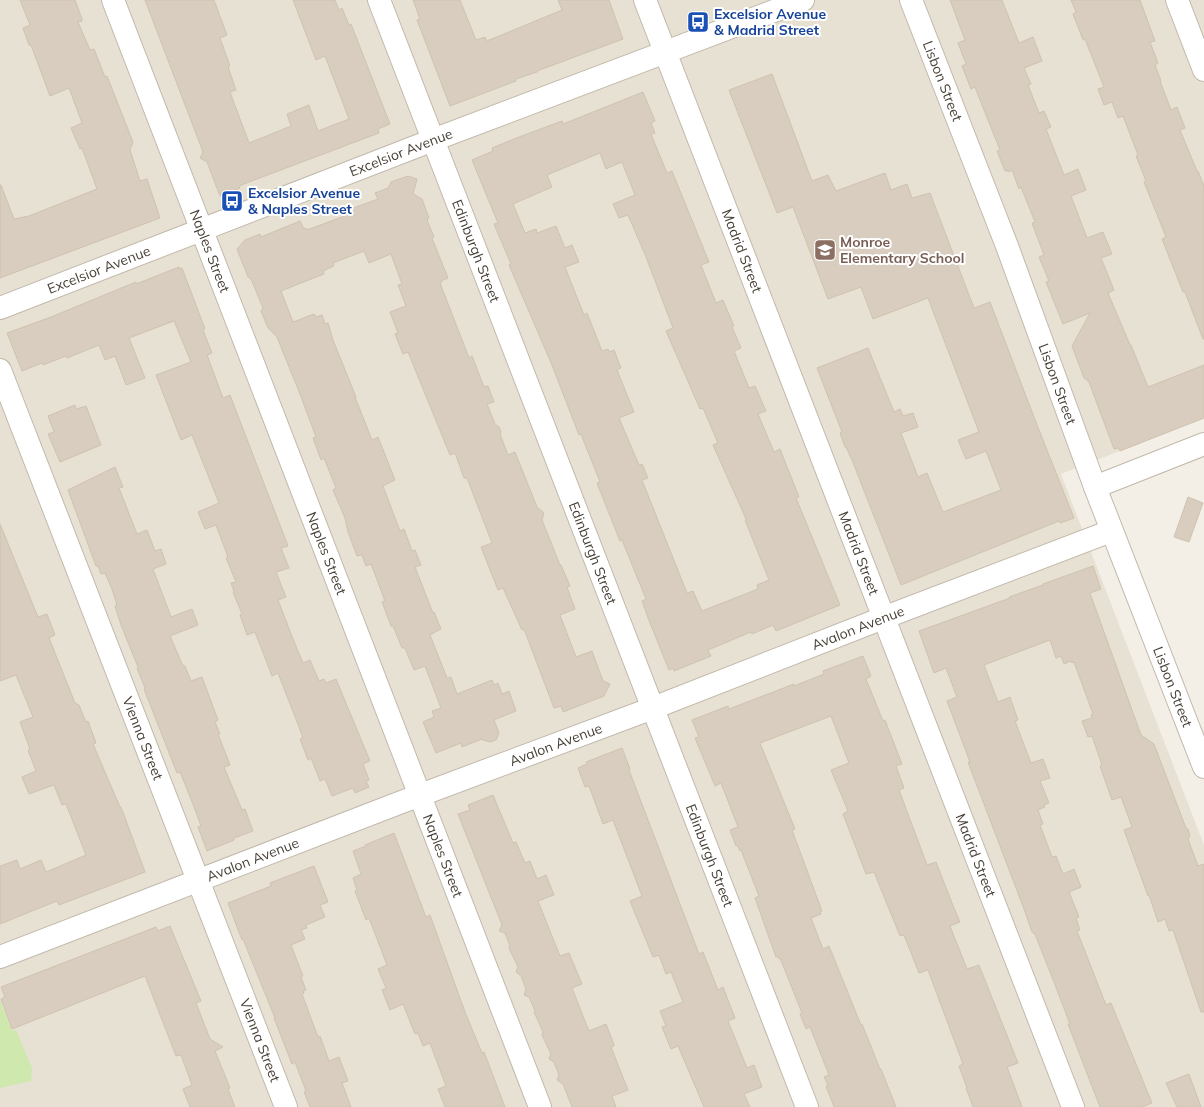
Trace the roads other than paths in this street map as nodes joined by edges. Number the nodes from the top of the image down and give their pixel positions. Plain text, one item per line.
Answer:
1 (113, 0) edge
2 (379, 0) edge
3 (645, 0) edge
4 (803, 0) edge
5 (911, 0) edge
6 (1177, 0) edge
7 (666, 53) junction
8 (1204, 70) edge
9 (433, 140) junction
10 (202, 231) junction
11 (0, 308) edge
12 (0, 370) edge
13 (1204, 444) edge
14 (1095, 487) junction
15 (1111, 531) junction
16 (883, 618) junction
17 (653, 708) junction
18 (1204, 768) edge
19 (420, 795) junction
20 (198, 880) junction
21 (0, 957) edge
22 (286, 1107) edge
23 (540, 1107) edge
24 (807, 1107) edge
25 (1073, 1107) edge

1 - 10 street, Naples Street
2 - 9 street, Edinburgh Street
3 - 7 street, Madrid Street
4 - 7 street, Excelsior Avenue
5 - 14 street, Lisbon Street
6 - 8 street
7 - 9 street, Excelsior Avenue
7 - 16 street, Madrid Street
9 - 10 street, Excelsior Avenue
9 - 17 street, Edinburgh Street
10 - 11 street, Excelsior Avenue
10 - 19 street, Naples Street
12 - 20 street, Vienna Street
13 - 14 street
14 - 15 street, Lisbon Street
15 - 16 street, Avalon Avenue
15 - 18 street, Lisbon Street
16 - 17 street, Avalon Avenue
16 - 25 street, Madrid Street
17 - 19 street, Avalon Avenue
17 - 24 street, Edinburgh Street
19 - 20 street, Avalon Avenue
19 - 23 street, Naples Street
20 - 21 street, Avalon Avenue
20 - 22 street, Vienna Street

